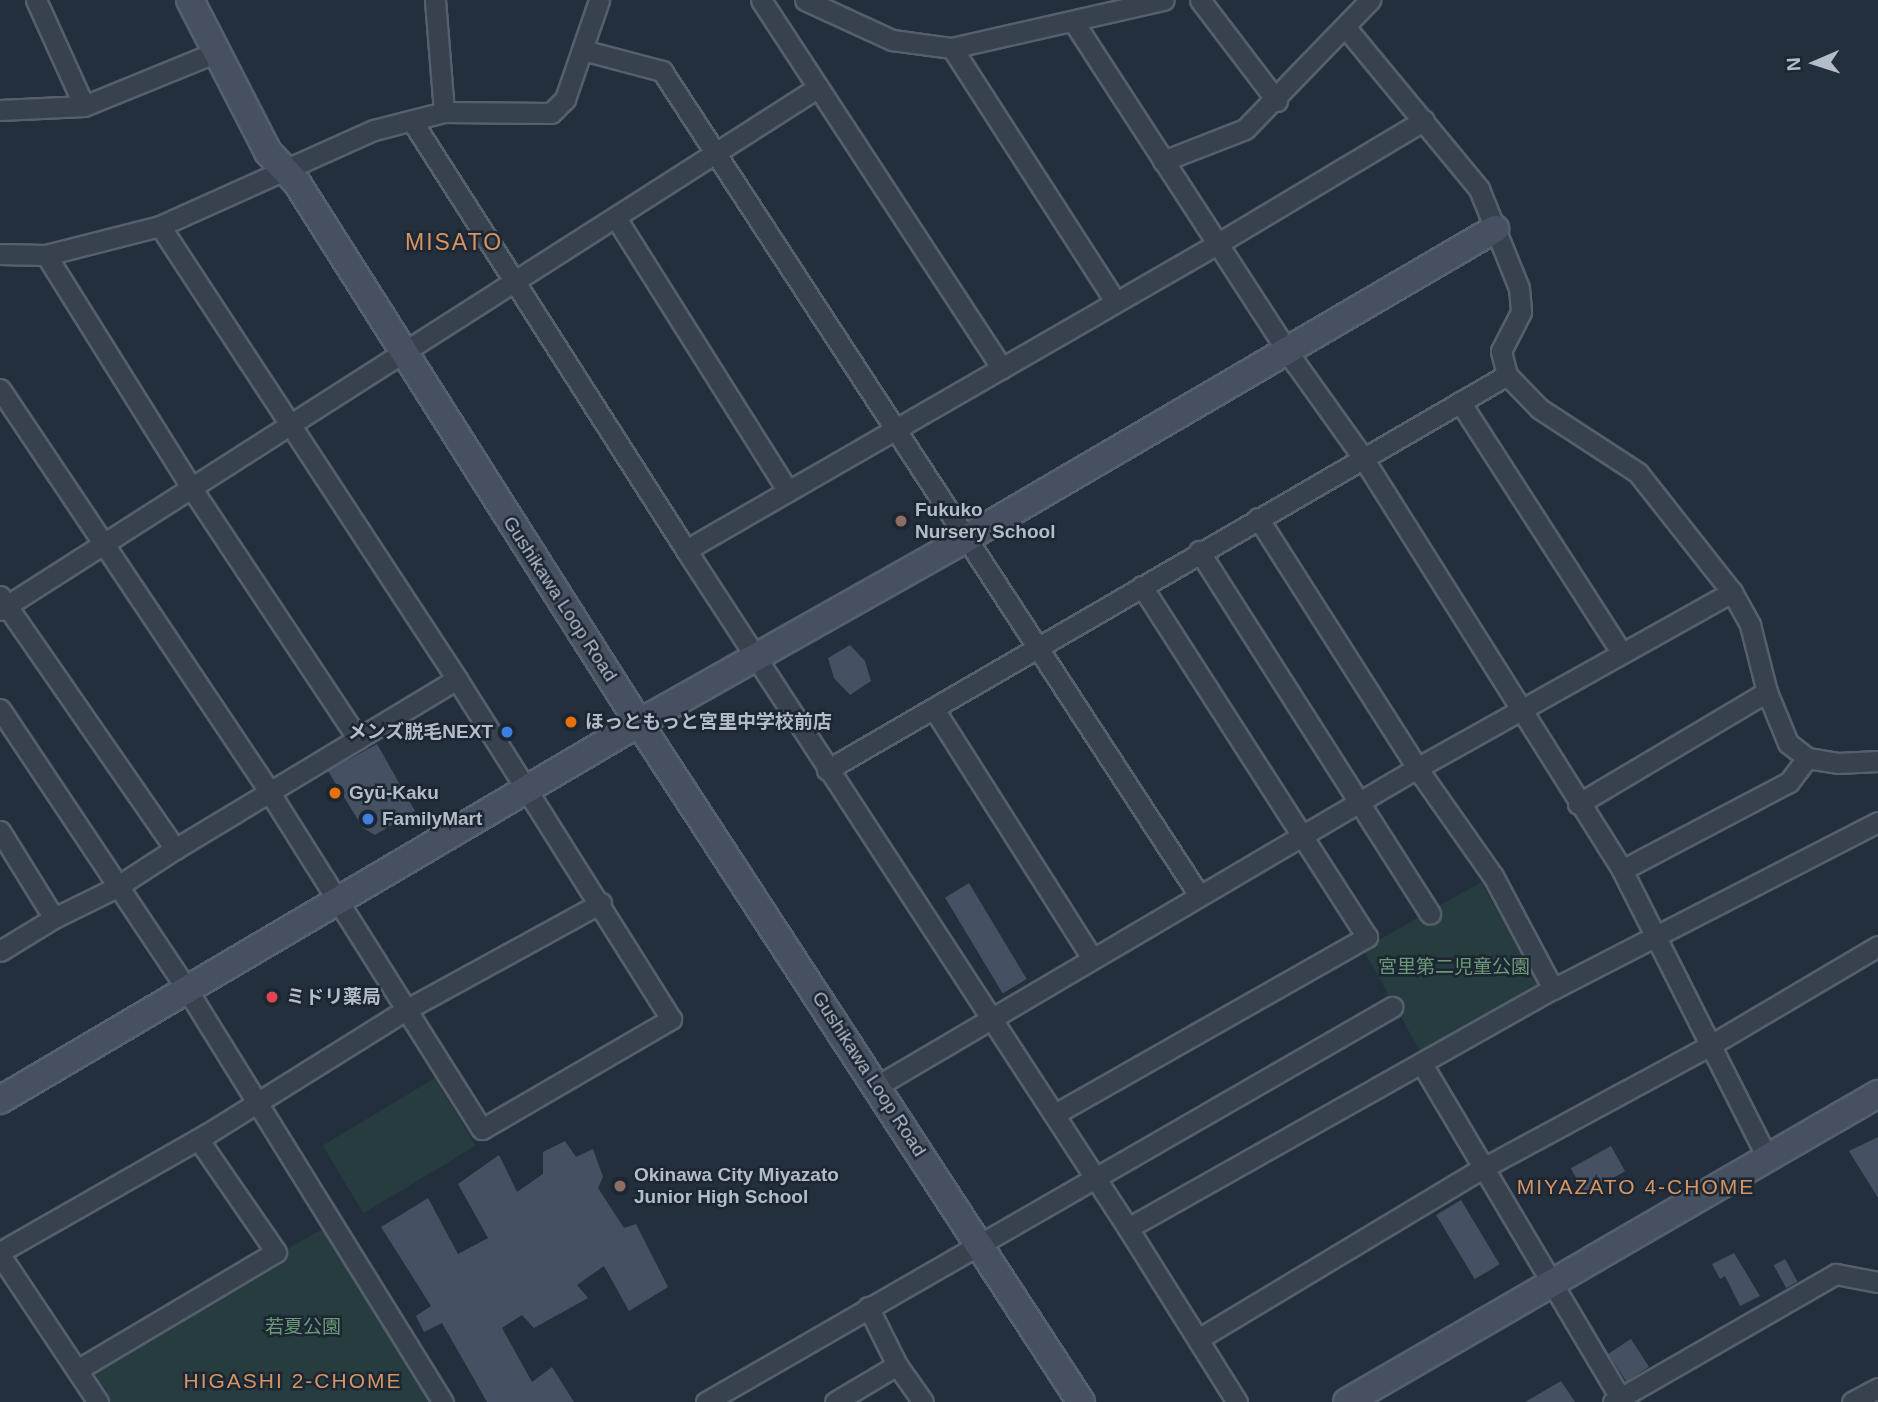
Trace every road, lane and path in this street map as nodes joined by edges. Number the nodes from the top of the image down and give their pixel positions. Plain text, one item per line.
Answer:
1 (36, 0) edge
2 (190, 0) edge
3 (435, 0) edge
4 (761, 0) edge
5 (806, 0) edge
6 (1164, 0) edge
7 (1200, 0) edge
8 (1370, 0) edge
9 (592, 6) edge
10 (1073, 21) junction
11 (1346, 28) junction
12 (952, 48) junction
13 (583, 50) junction
14 (214, 52) junction
15 (817, 88) junction
16 (1277, 101) junction
17 (84, 106) junction
18 (0, 110) edge
19 (444, 113) junction
20 (1424, 120) junction
21 (412, 121) junction
22 (715, 153) junction
23 (1163, 161) junction
24 (283, 170) junction
25 (616, 218) junction
26 (160, 226) junction
27 (1495, 229) junction
28 (1217, 244) junction
29 (0, 254) edge
30 (46, 255) junction
31 (513, 284) junction
32 (1115, 301) junction
33 (1289, 350) junction
34 (405, 355) junction
35 (1002, 368) junction
36 (1507, 375) junction
37 (0, 389) edge
38 (1460, 402) junction
39 (289, 428) junction
40 (895, 431) junction
41 (1363, 458) junction
42 (192, 489) junction
43 (788, 491) junction
44 (1258, 518) junction
45 (967, 538) junction
46 (101, 546) junction
47 (686, 550) junction
48 (1199, 551) junction
49 (1143, 586) junction
50 (1732, 592) junction
51 (2, 604) edge
52 (1039, 644) junction
53 (1621, 652) junction
54 (754, 659) junction
55 (457, 679) junction
56 (1767, 692) junction
57 (0, 709) edge
58 (934, 709) junction
59 (1519, 711) junction
60 (639, 723) junction
61 (358, 739) junction
62 (1807, 758) junction
63 (1878, 761) edge
64 (1417, 768) junction
65 (827, 770) junction
66 (527, 790) junction
67 (270, 793) junction
68 (1357, 803) junction
69 (1578, 804) junction
70 (1878, 822) edge
71 (0, 831) edge
72 (1302, 836) junction
73 (175, 849) junction
74 (1622, 870) junction
75 (115, 888) junction
76 (1199, 895) junction
77 (338, 902) junction
78 (601, 903) junction
79 (1430, 914) dead end
80 (54, 918) junction
81 (1656, 936) junction
82 (1878, 946) edge
83 (0, 951) edge
84 (1092, 958) junction
85 (1553, 989) junction
86 (188, 991) junction
87 (1392, 1007) dead end
88 (409, 1008) junction
89 (990, 1017) junction
90 (1709, 1046) junction
91 (1422, 1064) junction
92 (877, 1086) junction
93 (1878, 1094) edge
94 (0, 1100) edge
95 (256, 1101) junction
96 (1055, 1115) junction
97 (198, 1139) junction
98 (1768, 1159) junction
99 (1483, 1168) junction
100 (1094, 1176) junction
101 (1128, 1228) junction
102 (976, 1243) junction
103 (0, 1254) edge
104 (1878, 1282) edge
105 (1552, 1284) junction
106 (868, 1307) junction
107 (1198, 1339) junction
108 (897, 1364) junction
109 (77, 1370) junction
110 (1878, 1388) edge
111 (1079, 1401) edge
112 (1619, 1401) edge
113 (98, 1402) edge
114 (443, 1402) edge
115 (706, 1402) edge
116 (835, 1402) edge
117 (923, 1402) edge
118 (1237, 1402) edge
119 (1347, 1402) edge
120 (1852, 1402) edge

1 - 17 street
2 - 14 street, Gushikawa Loop Road
3 - 19 street
4 - 15 street
5 - 12 street
6 - 10 street
7 - 16 street
8 - 11 street
9 - 13 street
10 - 12 street
10 - 23 street
11 - 16 street
11 - 20 street
12 - 32 street
13 - 19 street
13 - 22 street
14 - 17 street
14 - 24 street, Gushikawa Loop Road
15 - 22 street
15 - 35 street
16 - 23 street
17 - 18 street
19 - 21 street
20 - 27 street
20 - 28 street
21 - 24 street
21 - 31 street
22 - 25 street
22 - 40 street
23 - 28 street
24 - 26 street
24 - 34 street, Gushikawa Loop Road
25 - 31 street
25 - 43 street
26 - 30 street
26 - 39 street
27 - 33 street
27 - 36 street
28 - 32 street
28 - 33 street
29 - 30 street
30 - 42 street
31 - 34 street
31 - 47 street
32 - 35 street
33 - 41 street
33 - 45 street
34 - 39 street
34 - 60 street, Gushikawa Loop Road
35 - 40 street
36 - 38 street
36 - 50 street
37 - 46 street
38 - 41 street
38 - 53 street
39 - 42 street
39 - 55 street
40 - 43 street
40 - 45 street
41 - 44 street
41 - 59 street
42 - 46 street
42 - 61 street
43 - 47 street
44 - 48 street
44 - 64 street
45 - 52 street
45 - 54 street
46 - 51 street
46 - 67 street
47 - 54 street
48 - 49 street
48 - 68 street
49 - 52 street
49 - 72 street
50 - 53 street
50 - 56 street
51 - 73 street
52 - 58 street
52 - 76 street
53 - 59 street
54 - 60 street
54 - 65 street
55 - 61 street
55 - 66 street
56 - 62 street
56 - 69 street
57 - 75 street
58 - 65 street
58 - 84 street
59 - 64 street
59 - 69 street
60 - 66 street
60 - 92 street, Gushikawa Loop Road
61 - 67 street
62 - 63 street
62 - 74 street
64 - 68 street
64 - 85 street
65 - 89 street
66 - 77 street
66 - 78 street
67 - 73 street
67 - 77 street
68 - 72 street
68 - 79 street
69 - 74 street
70 - 81 street
71 - 80 street
72 - 76 street
72 - 96 street
73 - 75 street
74 - 81 street
75 - 80 street
75 - 86 street
76 - 84 street
77 - 86 street
77 - 88 street
78 - 88 street
78 - 88 street
80 - 83 street
81 - 85 street
81 - 90 street
82 - 90 street
84 - 89 street
85 - 91 street
86 - 94 street
86 - 95 street
87 - 100 street
88 - 95 street
89 - 92 street
89 - 96 street
90 - 98 street
90 - 99 street
91 - 99 street
91 - 101 street
92 - 102 street, Gushikawa Loop Road
93 - 98 street
95 - 97 street
95 - 114 street
96 - 100 street
97 - 103 street
97 - 109 street
98 - 105 street
99 - 105 street
99 - 107 street
100 - 101 street
100 - 102 street
101 - 107 street
102 - 106 street
102 - 111 street, Gushikawa Loop Road
103 - 109 street
104 - 112 street
105 - 112 street
105 - 119 street
106 - 108 street
106 - 115 street
107 - 118 street
108 - 116 street
108 - 117 street
109 - 113 street
110 - 120 street

